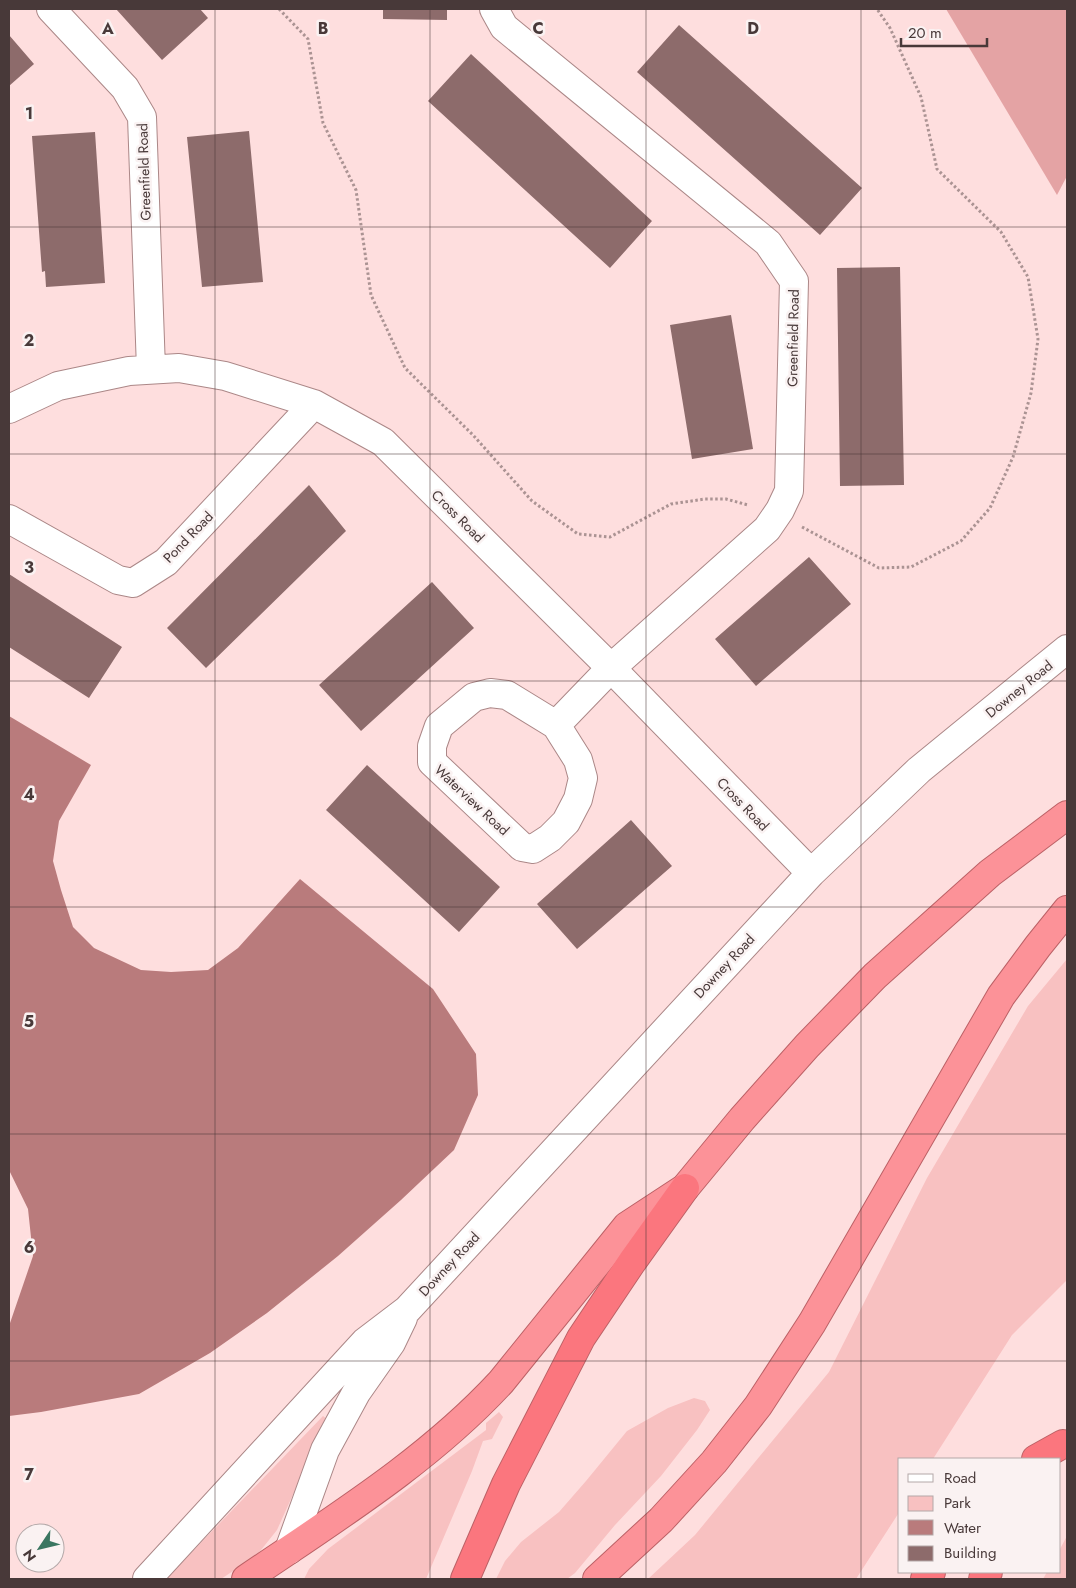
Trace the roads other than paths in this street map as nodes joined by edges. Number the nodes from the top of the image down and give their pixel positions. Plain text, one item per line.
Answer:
1 (51, 9) edge
2 (494, 9) edge
3 (151, 369) junction
4 (314, 404) junction
5 (9, 409) edge
6 (9, 519) edge
7 (1067, 649) edge
8 (611, 668) junction
9 (556, 725) junction
10 (1067, 815) edge
11 (810, 873) junction
12 (1067, 910) edge
13 (685, 1188) junction
14 (407, 1310) junction
15 (1061, 1447) edge
16 (1038, 1458) edge
17 (289, 1550) junction
18 (146, 1579) edge
19 (246, 1579) edge
20 (279, 1579) edge
21 (465, 1579) edge
22 (597, 1579) edge

1 - 3 street, Greenfield Road
2 - 8 street, Greenfield Road
3 - 4 street, Cross Road
3 - 5 street, Cross Road
4 - 6 street, Pond Road
4 - 8 street, Cross Road
7 - 11 street, Downey Road
8 - 9 street
8 - 11 street, Cross Road
9 - 9 street, Waterview Road
10 - 13 highway
11 - 14 street, Downey Road
12 - 22 highway
13 - 17 highway
13 - 21 highway
14 - 17 street, Downey Road
14 - 18 street, Downey Road
15 - 16 highway
17 - 19 highway
17 - 20 highway

